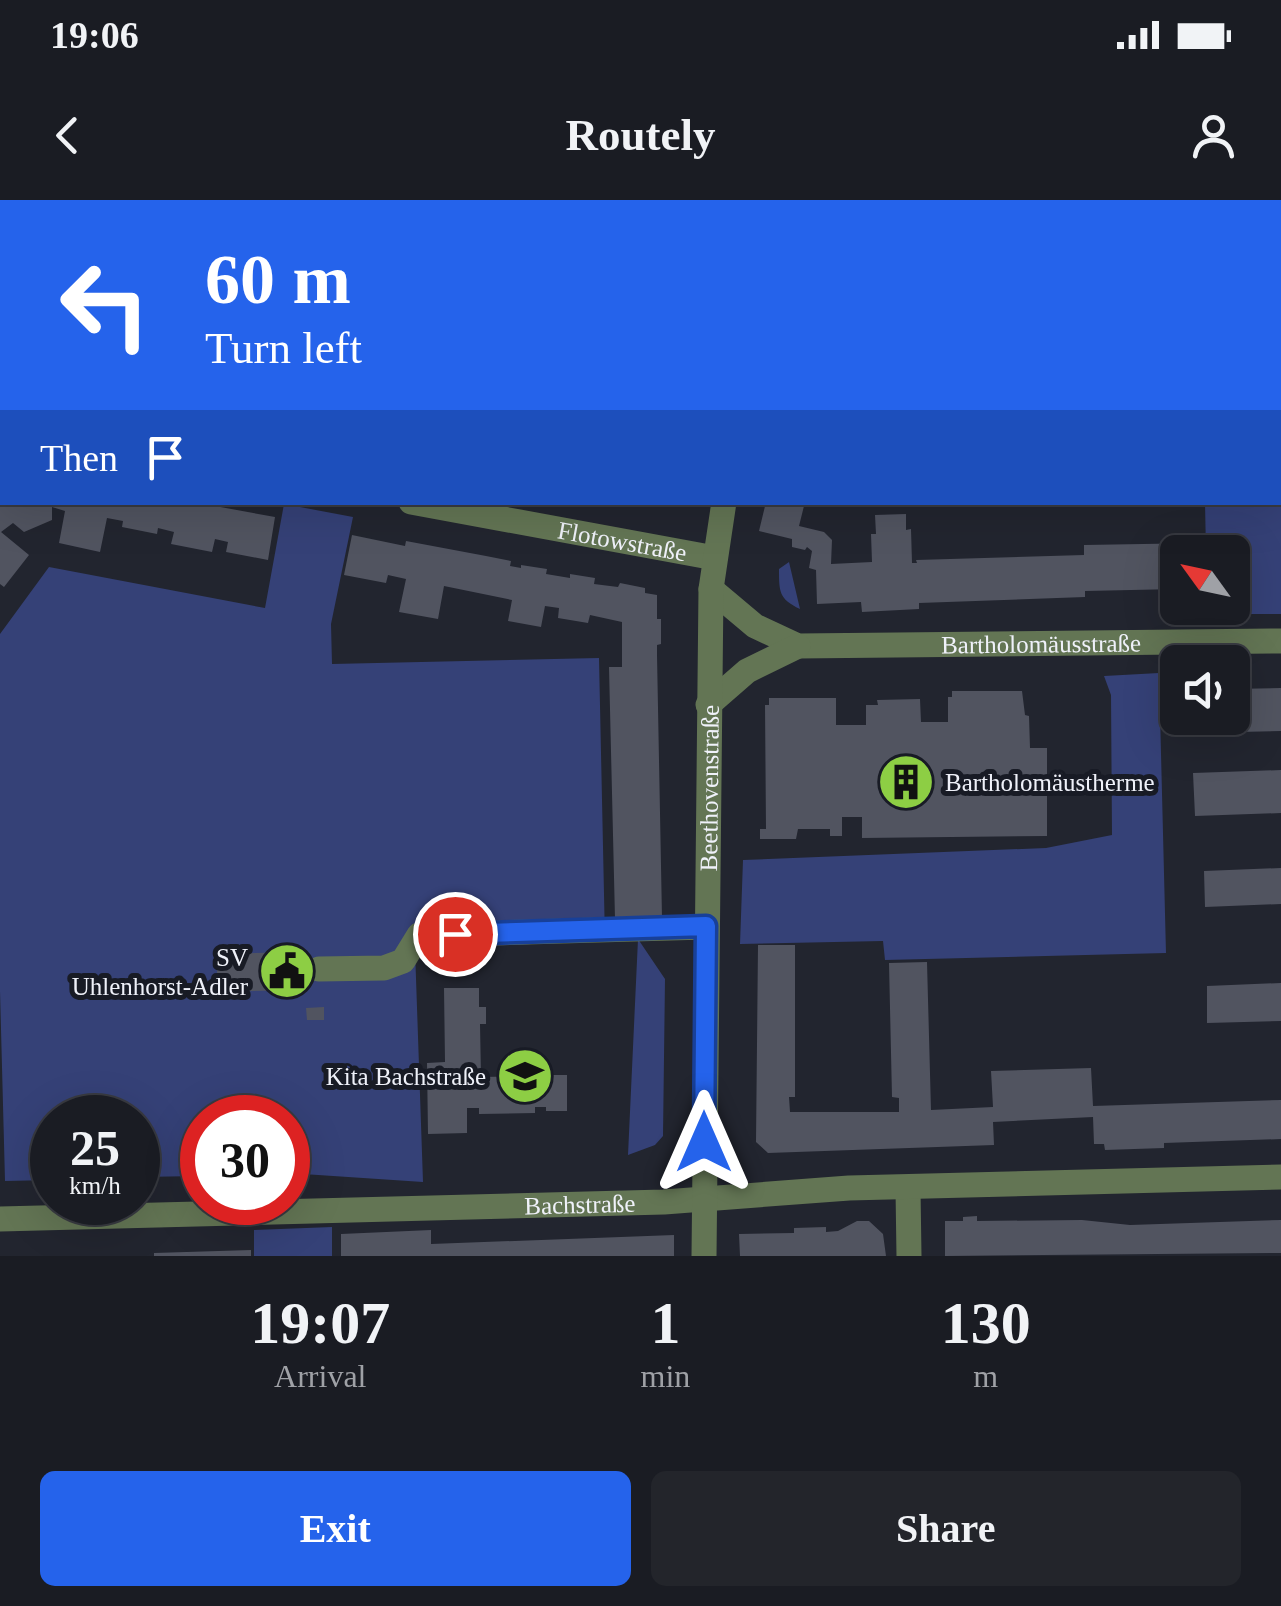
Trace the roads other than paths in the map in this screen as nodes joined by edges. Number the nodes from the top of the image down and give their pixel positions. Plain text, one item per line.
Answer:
1 (427, 505) edge
2 (724, 505) edge
3 (715, 558) junction
4 (711, 590) junction
5 (1281, 640) edge
6 (798, 646) junction
7 (708, 706) junction
8 (706, 926) junction
9 (319, 969) dead end
10 (1281, 1177) edge
11 (908, 1188) junction
12 (705, 1199) junction
13 (0, 1219) edge
14 (704, 1256) edge
15 (909, 1256) edge

1 - 3 street, Flotowstraße
2 - 3 street, Beethovenstraße
3 - 4 street, Beethovenstraße
4 - 6 street, Bartholomäusstraße
4 - 7 street, Beethovenstraße
5 - 6 street, Bartholomäusstraße
6 - 7 street, Bartholomäusstraße
7 - 8 street, Beethovenstraße
8 - 9 street
8 - 12 street, Beethovenstraße
10 - 11 street, Bachstraße
11 - 12 street, Bachstraße
11 - 15 street
12 - 13 street, Bachstraße
12 - 14 street, Beethovenstraße

